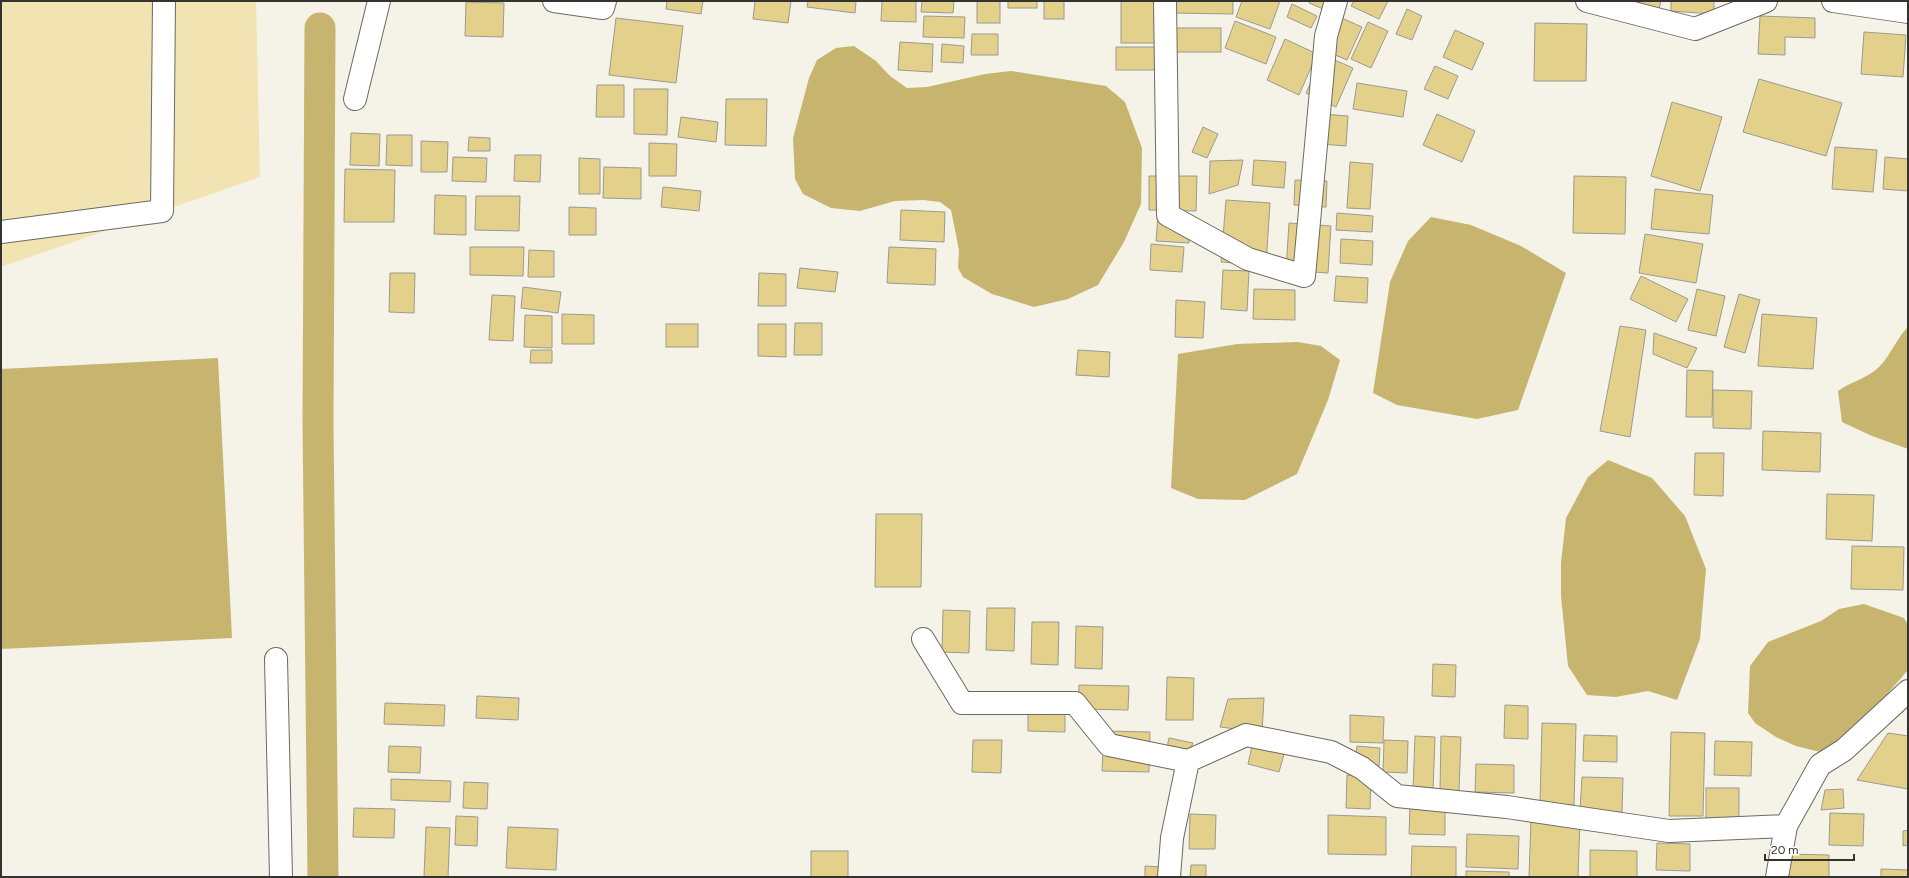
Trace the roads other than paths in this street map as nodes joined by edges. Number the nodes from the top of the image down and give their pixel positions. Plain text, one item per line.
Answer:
1 (164, 1) edge
2 (378, 1) edge
3 (554, 1) edge
4 (605, 1) edge
5 (1165, 1) edge
6 (1336, 1) edge
7 (1587, 1) edge
8 (1766, 1) edge
9 (1833, 1) edge
10 (1908, 12) edge
11 (355, 99) dead end
12 (1, 232) edge
13 (923, 639) dead end
14 (276, 659) dead end
15 (1908, 691) edge
16 (1188, 761) junction
17 (1786, 826) junction
18 (281, 877) edge
19 (1169, 877) edge
20 (1777, 877) edge

1 - 12 street
2 - 11 street
3 - 4 street
5 - 6 street
7 - 8 street
9 - 10 street
13 - 16 street
14 - 18 street
15 - 17 street
16 - 17 street
16 - 19 street
17 - 20 street

